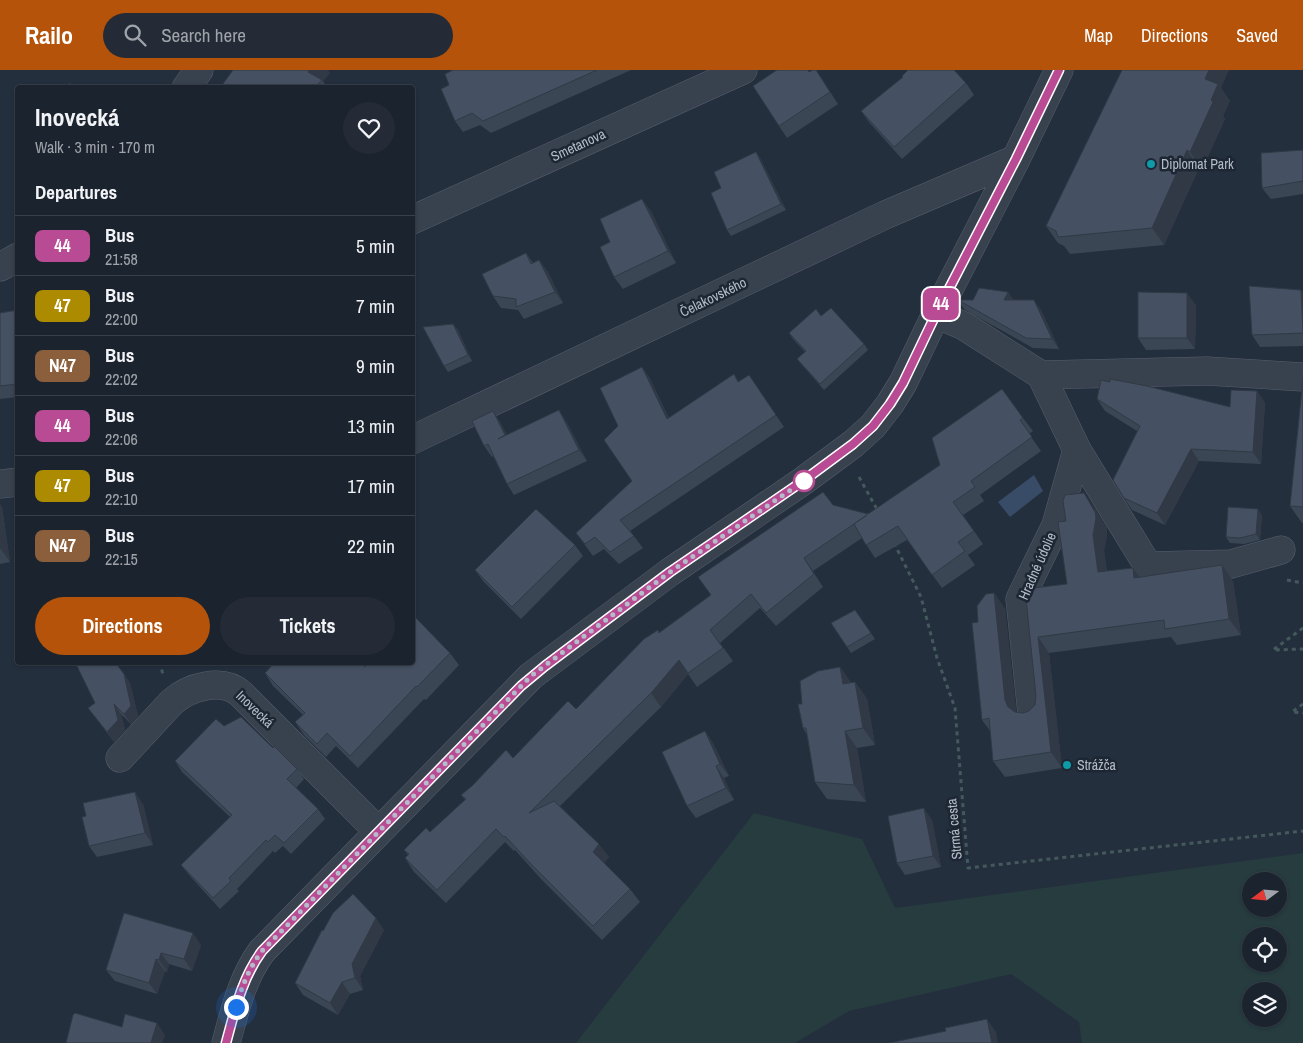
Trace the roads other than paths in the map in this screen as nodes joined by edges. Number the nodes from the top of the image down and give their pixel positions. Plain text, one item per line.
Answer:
1 (199, 70) edge
2 (743, 70) edge
3 (1059, 70) edge
4 (188, 85) edge
5 (1016, 159) junction
6 (415, 219) edge
7 (15, 259) edge
8 (0, 267) edge
9 (936, 314) junction
10 (1041, 375) junction
11 (1303, 377) edge
12 (415, 439) edge
13 (1077, 450) junction
14 (15, 482) edge
15 (0, 484) edge
16 (1281, 550) dead end
17 (1032, 714) edge
18 (120, 758) dead end
19 (378, 832) junction
20 (226, 1043) edge

1 - 4 street
2 - 6 street, Smetanova
3 - 5 street
5 - 9 street
5 - 12 street, Čelakovského
7 - 8 street
9 - 10 street
9 - 19 street
10 - 11 street
10 - 13 street
13 - 16 street
13 - 17 street, Hradné údolie
14 - 15 street
18 - 19 street, Inovecká
19 - 20 street

